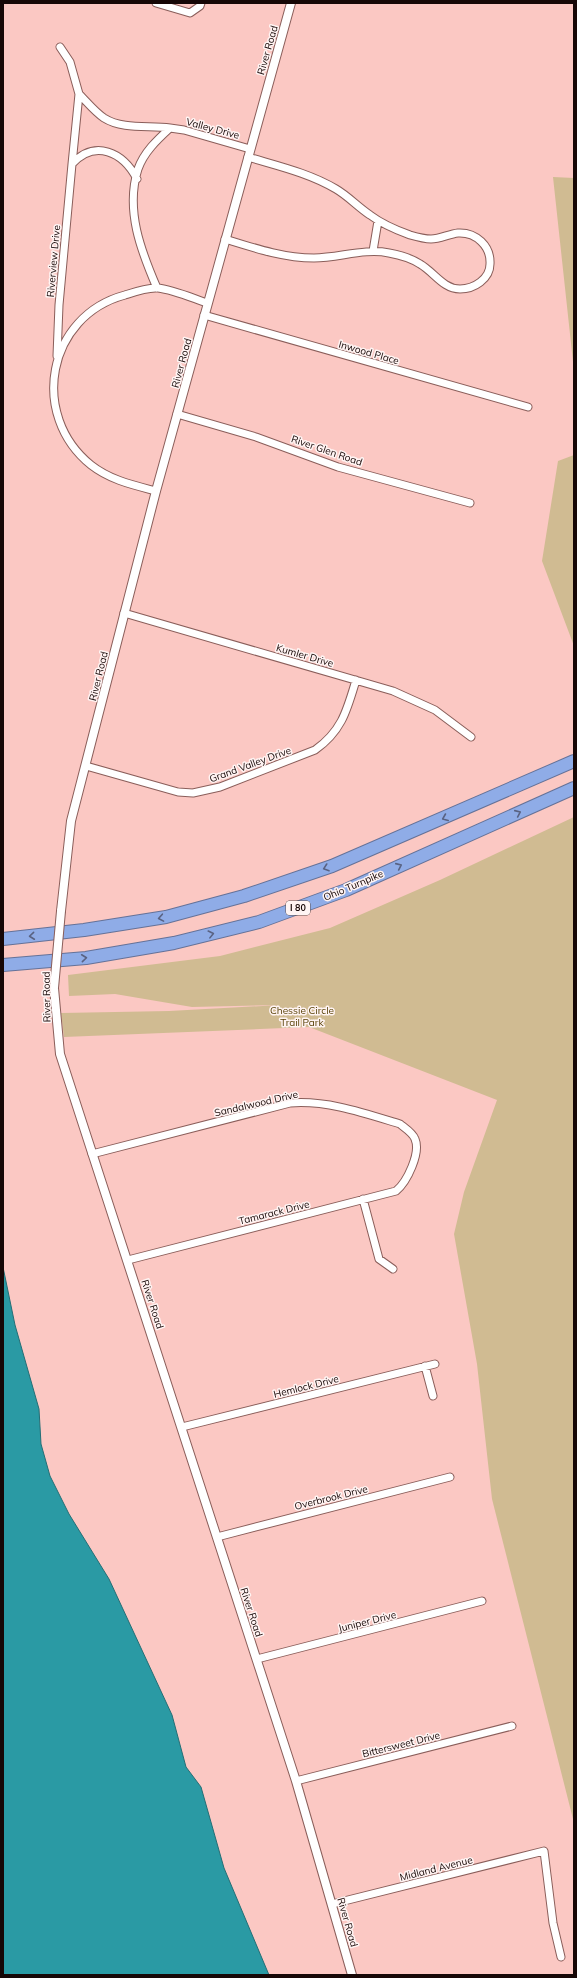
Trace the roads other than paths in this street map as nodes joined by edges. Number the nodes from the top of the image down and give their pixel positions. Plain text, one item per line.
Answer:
1 (156, 3) edge
2 (201, 3) edge
3 (291, 3) edge
4 (60, 47) dead end
5 (79, 94) junction
6 (170, 128) junction
7 (249, 153) junction
8 (72, 164) junction
9 (137, 178) junction
10 (378, 221) junction
11 (225, 239) junction
12 (374, 251) junction
13 (157, 288) junction
14 (207, 303) junction
15 (204, 315) junction
16 (56, 361) junction
17 (528, 407) dead end
18 (177, 414) junction
19 (156, 491) junction
20 (470, 503) dead end
21 (124, 613) junction
22 (356, 680) junction
23 (470, 737) dead end
24 (574, 761) edge
25 (86, 766) junction
26 (574, 788) edge
27 (3, 939) edge
28 (3, 965) edge
29 (92, 1154) junction
30 (412, 1166) joint
31 (363, 1199) junction
32 (128, 1260) junction
33 (393, 1269) dead end
34 (435, 1364) dead end
35 (425, 1366) junction
36 (433, 1396) dead end
37 (182, 1427) junction
38 (450, 1477) dead end
39 (216, 1536) junction
40 (482, 1601) dead end
41 (257, 1659) junction
42 (512, 1726) dead end
43 (296, 1781) junction
44 (332, 1904) junction
45 (562, 1957) dead end
46 (352, 1975) edge

1 - 2 street
3 - 7 street, River Road
4 - 5 street, Riverview Drive
5 - 6 street, Valley Drive
5 - 8 street, Riverview Drive
6 - 7 street, Valley Drive
6 - 9 street
7 - 10 street, Valley Drive
7 - 11 street, River Road
8 - 9 street
8 - 16 street, Riverview Drive
9 - 13 street
10 - 12 street
10 - 12 street, Valley Drive
11 - 12 street
11 - 14 street, River Road
13 - 14 street
13 - 16 street
14 - 15 street, River Road
15 - 17 street, Inwood Place
15 - 18 street, River Road
16 - 19 street, Riverview Drive
18 - 19 street, River Road
18 - 20 street, River Glen Road
19 - 21 street, River Road
21 - 22 street, Kumler Drive
21 - 25 street, River Road
22 - 23 street, Kumler Drive
22 - 25 street, Grand Valley Drive
24 -> 27 highway
25 - 29 street, River Road, bridge
28 -> 26 highway, Ohio Turnpike / I 80
29 - 30 street, Sandalwood Drive
29 - 32 street, River Road
30 - 31 street, Tamarack Drive
31 - 32 street, Tamarack Drive
31 - 33 street
32 - 37 street, River Road
34 - 35 street, Hemlock Drive
35 - 36 street
35 - 37 street, Hemlock Drive
37 - 39 street, River Road
38 - 39 street, Overbrook Drive
39 - 41 street, River Road
40 - 41 street, Juniper Drive
41 - 43 street, River Road
42 - 43 street, Bittersweet Drive
43 - 44 street, River Road
44 - 45 street, Midland Avenue
44 - 46 street, River Road

